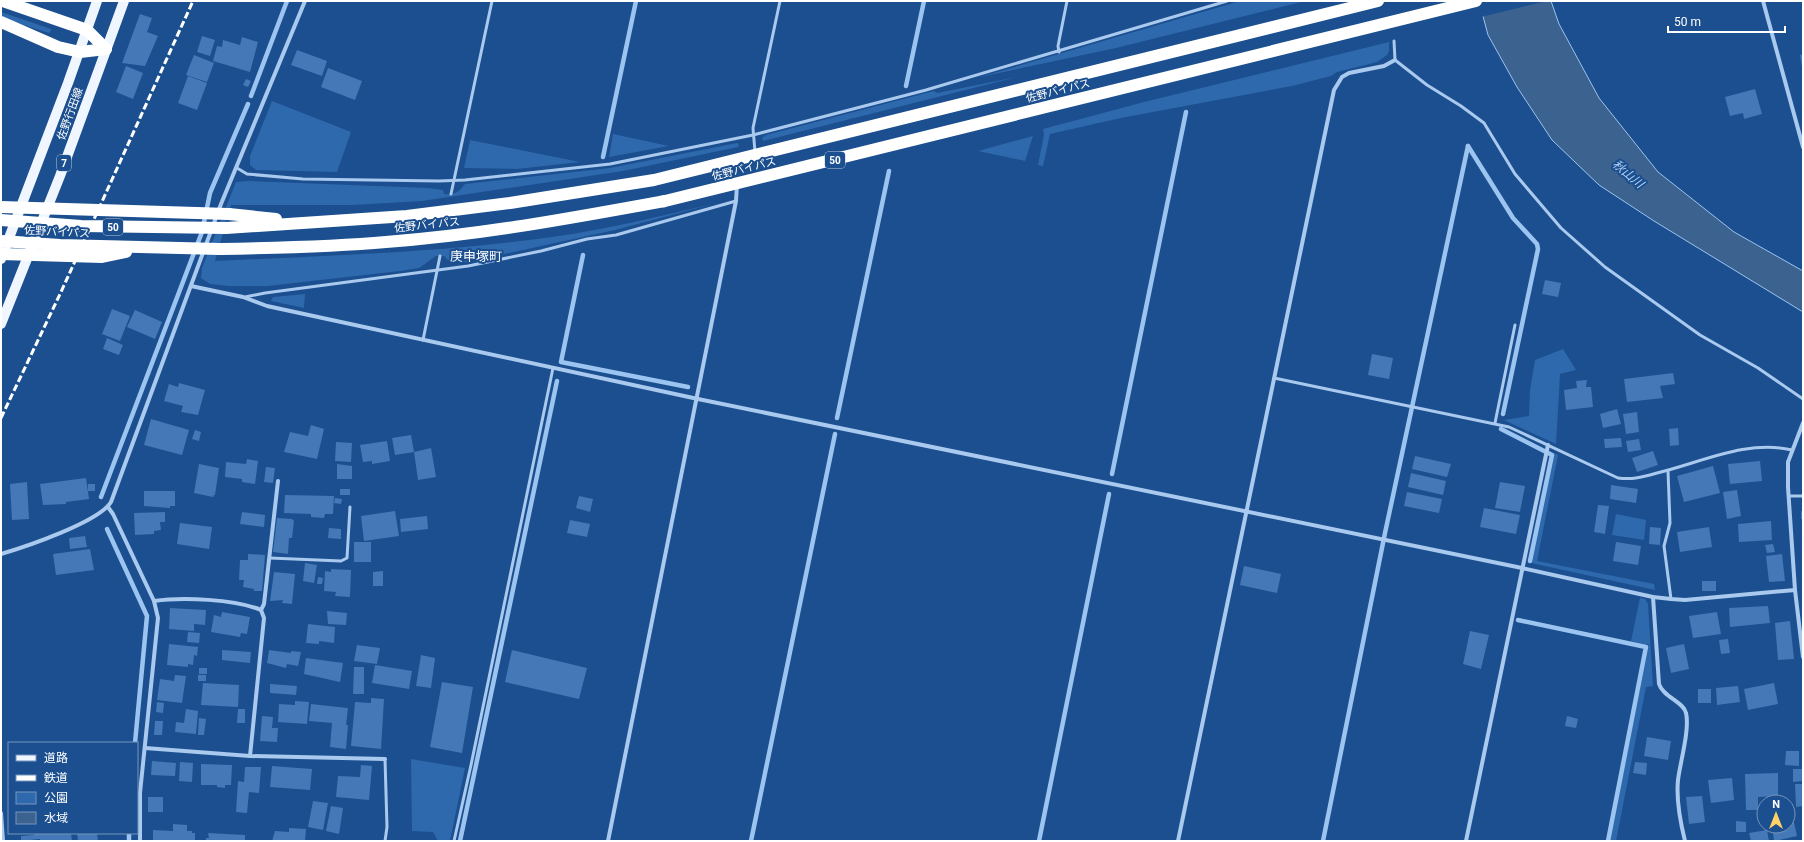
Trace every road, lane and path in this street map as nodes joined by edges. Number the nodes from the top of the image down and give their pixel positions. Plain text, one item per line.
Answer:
1 (3, 1) edge
2 (97, 1) edge
3 (124, 1) edge
4 (304, 1) edge
5 (492, 1) edge
6 (780, 1) edge
7 (1067, 1) edge
8 (1227, 1) edge
9 (1378, 1) edge
10 (1476, 1) edge
11 (1763, 1) edge
12 (1, 22) edge
13 (87, 30) junction
14 (1394, 41) dead end
15 (106, 49) junction
16 (80, 52) junction
17 (1059, 52) junction
18 (1395, 60) junction
19 (753, 135) junction
20 (1803, 147) edge
21 (756, 156) junction
22 (237, 168) junction
23 (455, 180) junction
24 (737, 184) junction
25 (451, 194) dead end
26 (736, 201) junction
27 (1, 207) edge
28 (1, 220) edge
29 (314, 223) junction
30 (1, 242) edge
31 (147, 248) junction
32 (1, 254) edge
33 (440, 256) dead end
34 (1, 259) edge
35 (438, 269) junction
36 (191, 286) junction
37 (243, 298) junction
38 (1, 324) edge
39 (1515, 325) dead end
40 (423, 341) junction
41 (552, 368) junction
42 (1274, 378) junction
43 (1803, 398) edge
44 (698, 399) junction
45 (1495, 423) junction
46 (1803, 423) edge
47 (1548, 445) junction
48 (1792, 450) junction
49 (1668, 471) junction
50 (278, 481) dead end
51 (1789, 496) junction
52 (1803, 496) edge
53 (108, 507) junction
54 (350, 507) dead end
55 (1245, 510) junction
56 (1, 554) edge
57 (270, 558) junction
58 (1522, 568) junction
59 (1795, 590) junction
60 (1653, 596) junction
61 (1671, 599) junction
62 (154, 601) junction
63 (262, 610) junction
64 (1801, 620) edge
65 (1803, 657) edge
66 (145, 748) junction
67 (250, 756) junction
68 (385, 759) joint
69 (1, 813) edge
70 (4, 841) edge
71 (140, 841) edge
72 (385, 841) edge
73 (454, 841) edge
74 (608, 841) edge
75 (1178, 841) edge
76 (1466, 841) edge
77 (1685, 841) edge

1 - 13 highway
2 - 13 main road, 佐野行田線 / 7
3 - 15 main road, 佐野行田線 / 7
4 - 22 street
5 - 23 lane
6 - 19 lane
7 - 17 lane
8 - 17 lane
9 - 21 highway, 佐野バイパス / 50
10 - 24 highway, 佐野バイパス / 50
11 - 20 street
12 - 16 highway
13 - 15 highway
13 - 16 main road, 佐野行田線 / 7
14 - 18 lane
15 - 16 highway
15 - 38 main road, 佐野行田線 / 7
16 - 34 main road, 佐野行田線 / 7
17 - 19 lane
18 - 42 street
18 - 43 lane
19 - 21 lane
19 - 23 lane
21 - 29 highway, 佐野バイパス / 50
22 - 23 lane
22 - 36 street
23 - 25 lane
24 - 26 street
24 - 31 highway, 佐野バイパス / 50, bridge
26 - 35 lane
26 - 44 street
27 - 29 highway, bridge
28 - 29 highway, 佐野バイパス / 50, bridge
30 - 31 highway, 佐野バイパス / 50, bridge
31 - 32 highway, bridge
33 - 35 lane
35 - 37 lane
35 - 40 lane
36 - 37 street
36 - 53 street
37 - 40 street
39 - 45 lane
40 - 41 street
41 - 44 street
41 - 73 lane
42 - 45 lane
42 - 55 street
44 - 55 street
44 - 74 street
45 - 47 lane
46 - 48 street
47 - 49 lane
47 - 58 street
48 - 49 lane
48 - 51 street
49 - 61 lane
50 - 57 street
51 - 52 lane
51 - 59 street
53 - 56 street
53 - 62 street
54 - 57 lane
55 - 58 street
55 - 75 street
57 - 63 street
58 - 60 street
58 - 76 street
59 - 61 street
59 - 64 street
60 - 61 street
60 - 77 street
62 - 63 street
62 - 66 street
63 - 67 street
64 - 65 street
66 - 67 street
66 - 71 street
67 - 68 street
68 - 72 lane
69 - 70 street

